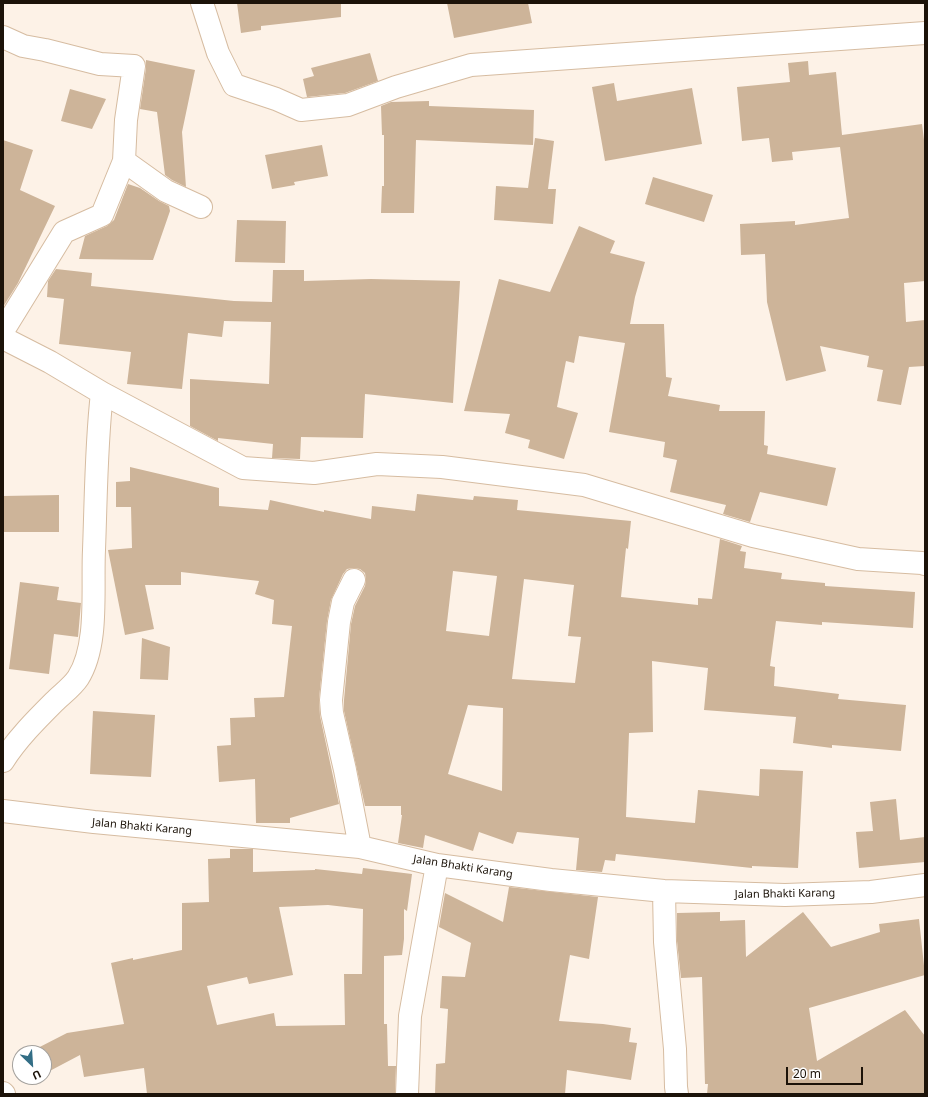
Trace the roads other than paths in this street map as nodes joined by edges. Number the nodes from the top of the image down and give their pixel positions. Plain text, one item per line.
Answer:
1 (202, 3) edge
2 (925, 33) edge
3 (3, 37) edge
4 (124, 161) junction
5 (201, 207) dead end
6 (3, 331) edge
7 (3, 338) edge
8 (102, 393) junction
9 (925, 564) edge
10 (354, 580) dead end
11 (3, 761) edge
12 (3, 811) edge
13 (360, 847) junction
14 (437, 864) junction
15 (925, 885) edge
16 (664, 891) junction
17 (407, 1094) edge
18 (677, 1094) edge

1 - 2 street
3 - 4 street
4 - 5 street
4 - 6 street
7 - 8 street
8 - 9 street
8 - 11 street
10 - 13 street
12 - 13 street, Jalan Bhakti Karang
13 - 14 street, Jalan Bhakti Karang
14 - 16 street, Jalan Bhakti Karang
14 - 17 street
15 - 16 street, Jalan Bhakti Karang
16 - 18 street

